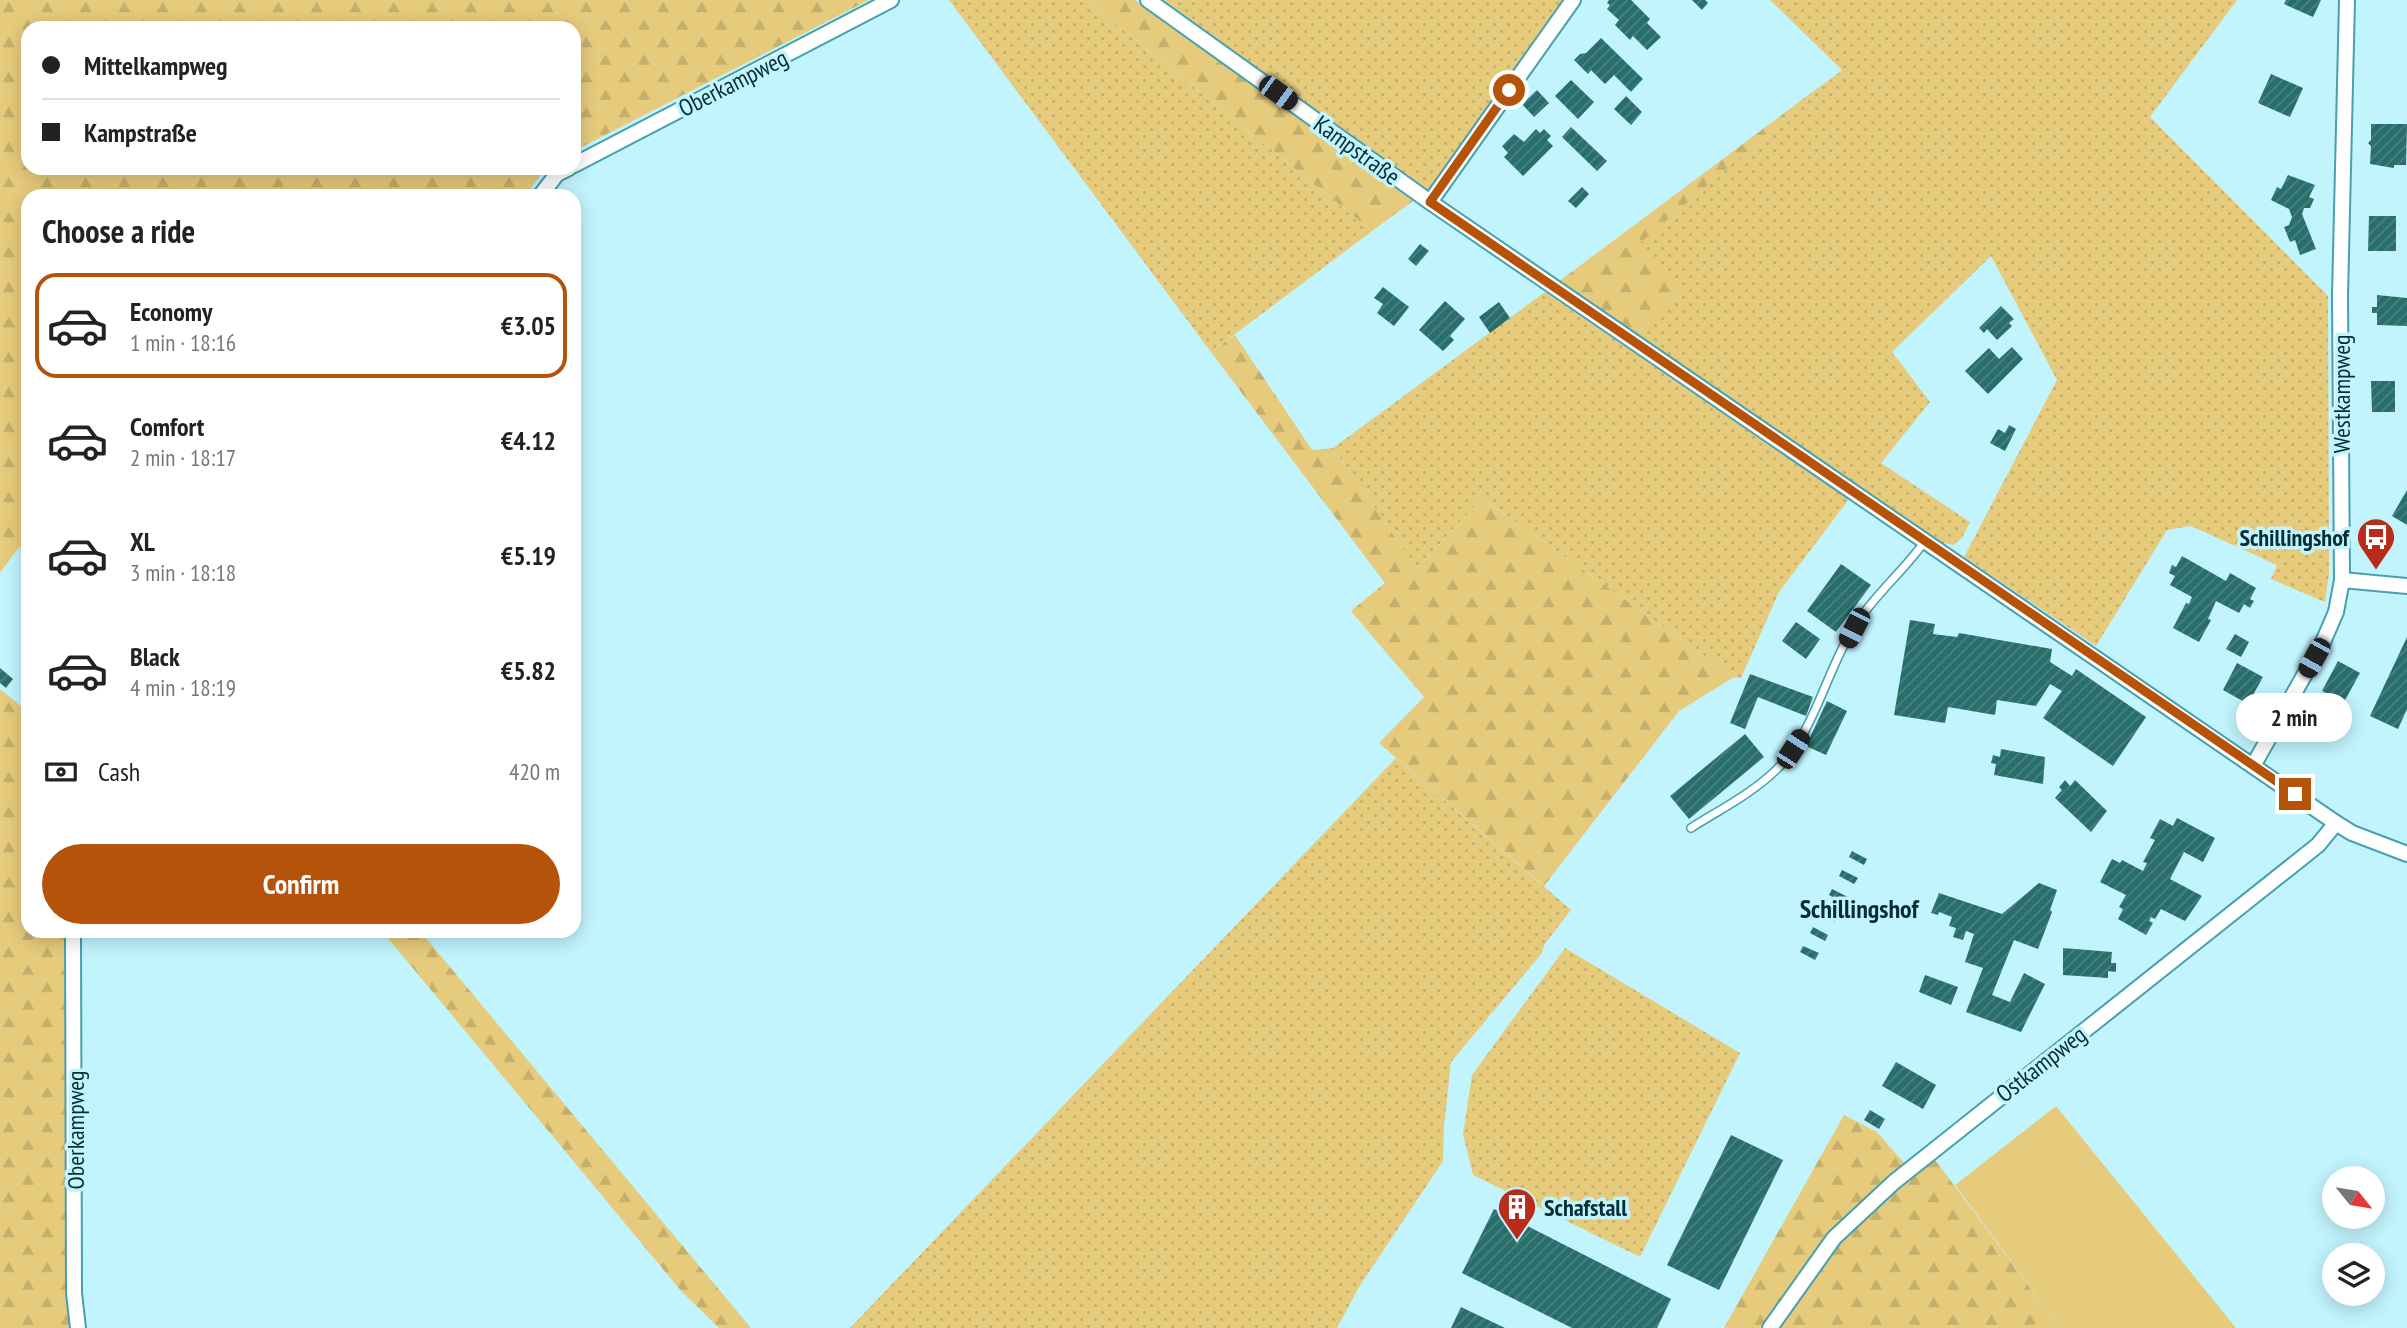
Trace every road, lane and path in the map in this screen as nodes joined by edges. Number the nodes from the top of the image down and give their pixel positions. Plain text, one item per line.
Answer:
1 (891, 0) edge
2 (1148, 0) edge
3 (1573, 0) edge
4 (2347, 0) edge
5 (581, 161) edge
6 (556, 175) edge
7 (545, 189) edge
8 (1430, 202) junction
9 (1925, 541) junction
10 (2342, 580) junction
11 (2407, 586) edge
12 (2253, 766) junction
13 (2336, 823) junction
14 (1691, 828) dead end
15 (2407, 854) edge
16 (73, 938) edge
17 (78, 1328) edge
18 (1770, 1328) edge

1 - 5 street, Oberkampweg
2 - 8 street, Kampstraße
3 - 8 street
4 - 10 street, Westkampweg
6 - 7 street
8 - 9 street, Kampstraße
9 - 12 street, Kampstraße
9 - 14 lane
10 - 11 street
10 - 12 street, Westkampweg
12 - 13 street, Kampstraße
13 - 15 street, Kampstraße
13 - 18 street, Ostkampweg
16 - 17 street, Oberkampweg

